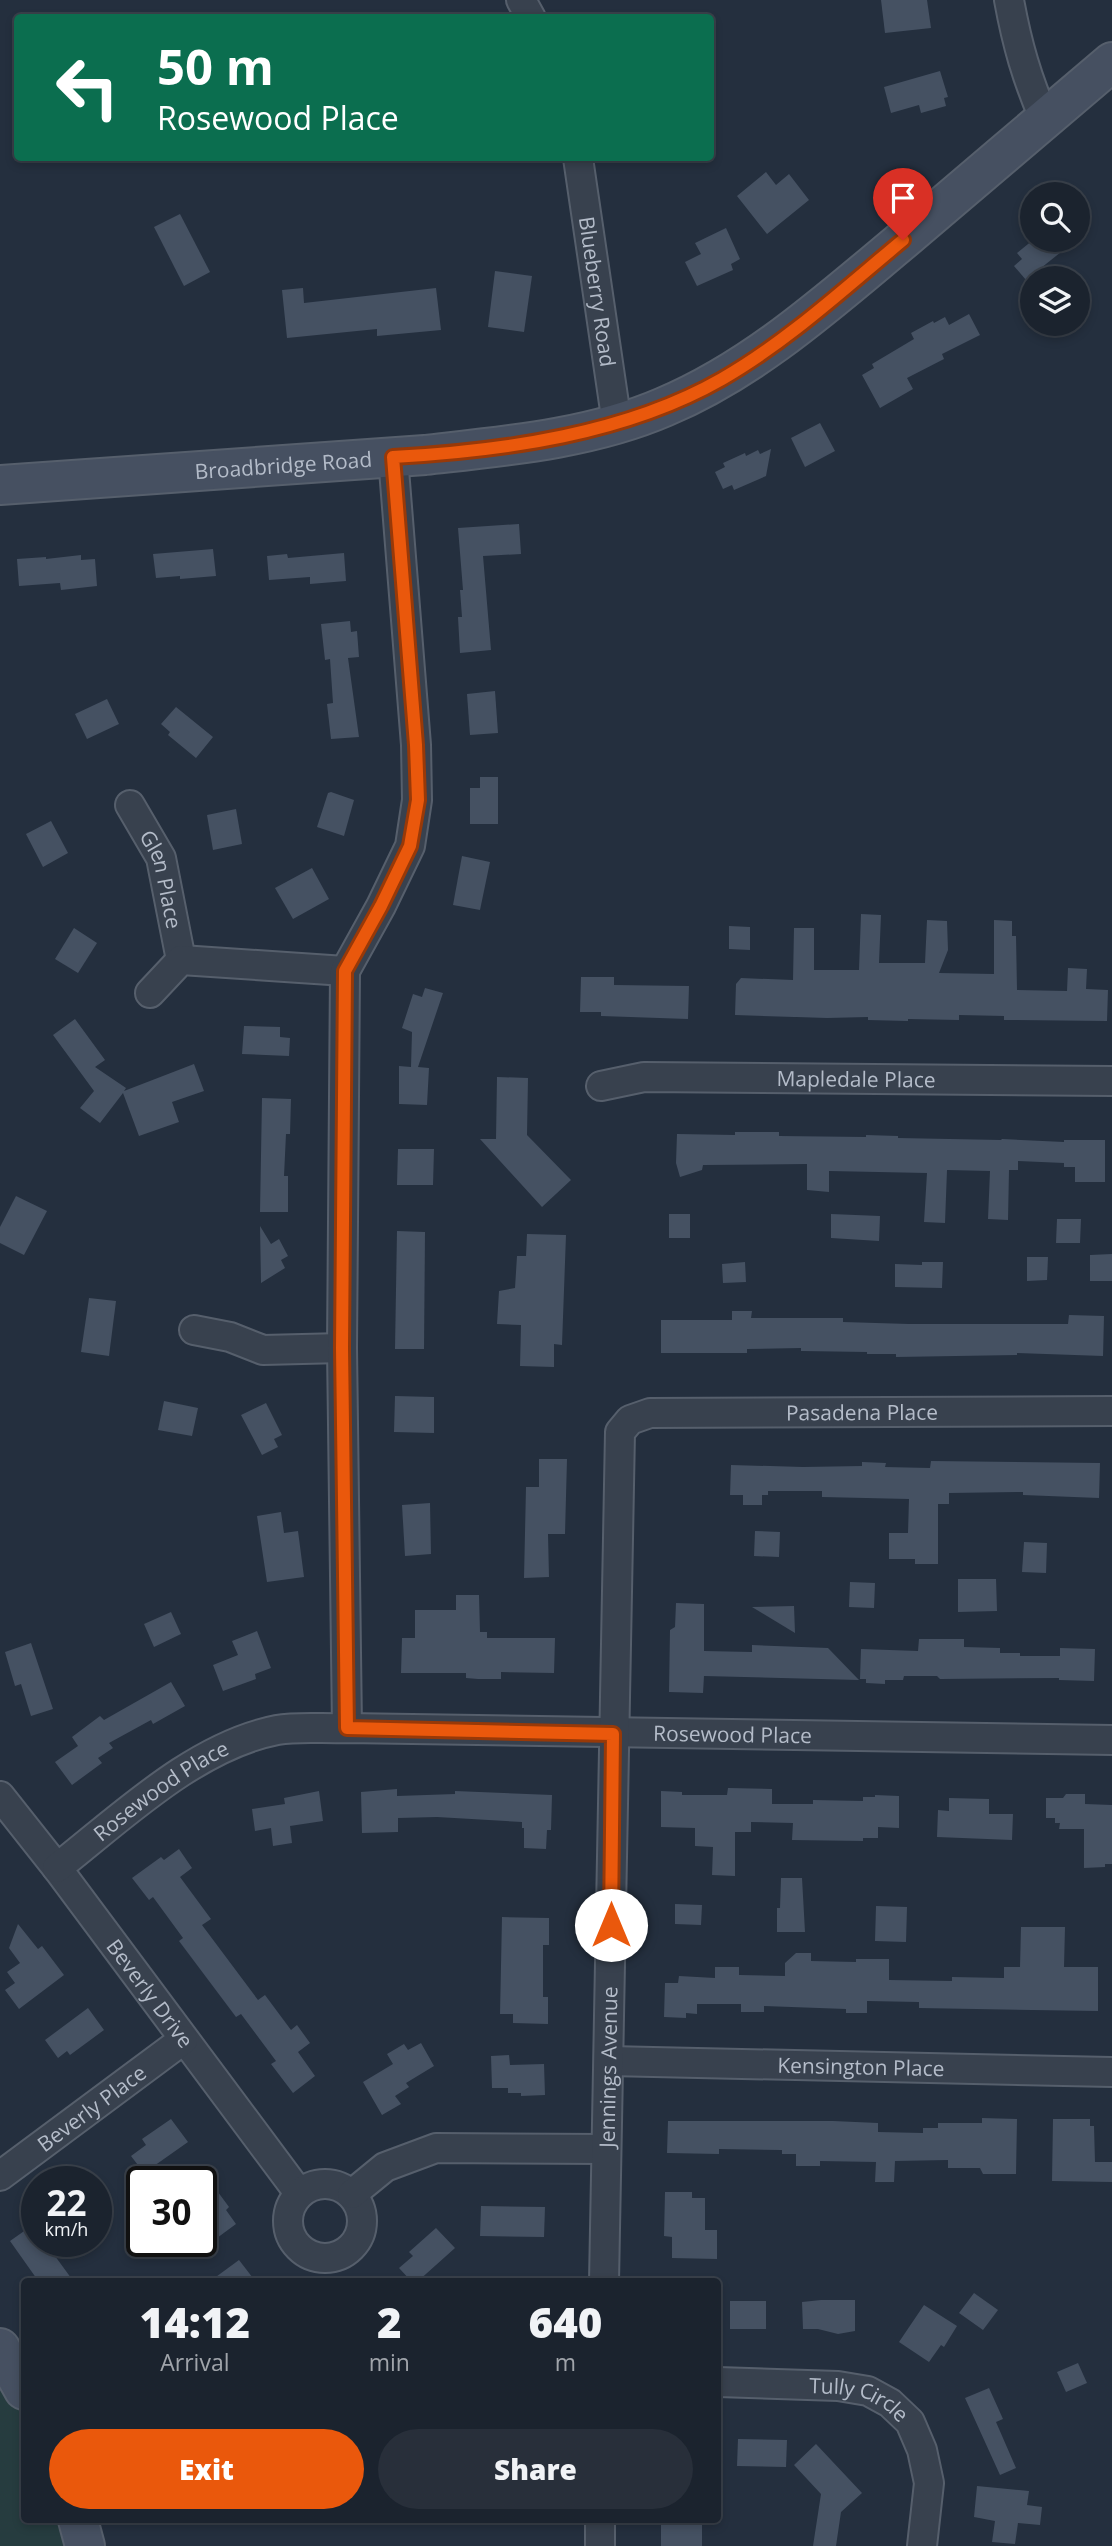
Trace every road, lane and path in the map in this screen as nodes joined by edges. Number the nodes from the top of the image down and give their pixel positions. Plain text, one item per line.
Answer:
1 (1009, 0) edge
2 (1112, 62) edge
3 (1045, 120) junction
4 (578, 161) edge
5 (617, 424) junction
6 (393, 457) junction
7 (0, 485) edge
8 (130, 805) dead end
9 (181, 960) junction
10 (345, 971) junction
11 (150, 993) dead end
12 (1112, 1081) edge
13 (601, 1086) dead end
14 (194, 1330) dead end
15 (342, 1348) junction
16 (1112, 1411) edge
17 (620, 1432) joint
18 (347, 1728) junction
19 (613, 1734) junction
20 (1112, 1740) edge
21 (0, 1796) edge
22 (57, 1868) junction
23 (183, 2040) junction
24 (609, 2061) junction
25 (1112, 2072) edge
26 (606, 2150) junction
27 (0, 2176) edge
28 (299, 2193) junction
29 (352, 2194) junction
30 (604, 2278) edge
31 (0, 2348) edge
32 (721, 2382) edge
33 (21, 2385) edge
34 (79, 2523) edge
35 (600, 2523) edge
36 (85, 2546) edge
37 (600, 2546) edge
38 (922, 2546) edge

1 - 3 street
2 - 3 main road, Broadbridge Road
3 - 5 main road, Broadbridge Road
4 - 5 street, Blueberry Road
5 - 6 main road, Broadbridge Road
6 - 7 main road, Broadbridge Road
6 - 10 street
8 - 9 street, Glen Place
9 - 10 street, Glen Place
9 - 11 street, Glen Place
10 - 15 street
12 - 13 street, Mapledale Place
14 - 15 street
15 - 18 street
16 - 17 street, Pasadena Place
17 - 19 street, Jennings Avenue
18 - 19 street, Rosewood Place
18 - 22 street, Rosewood Place
19 - 20 street, Rosewood Place
19 - 24 street, Jennings Avenue
21 - 22 street, Beverly Drive
22 - 23 street, Beverly Drive
23 - 27 street, Beverly Place
23 - 28 street, Beverly Drive
24 - 25 street, Kensington Place
24 - 26 street, Jennings Avenue
26 - 29 street
26 - 30 street, Jennings Avenue
28 - 29 street
28 - 29 street
31 - 33 main road
32 - 38 street, Tully Circle
34 - 36 main road
35 - 37 street

